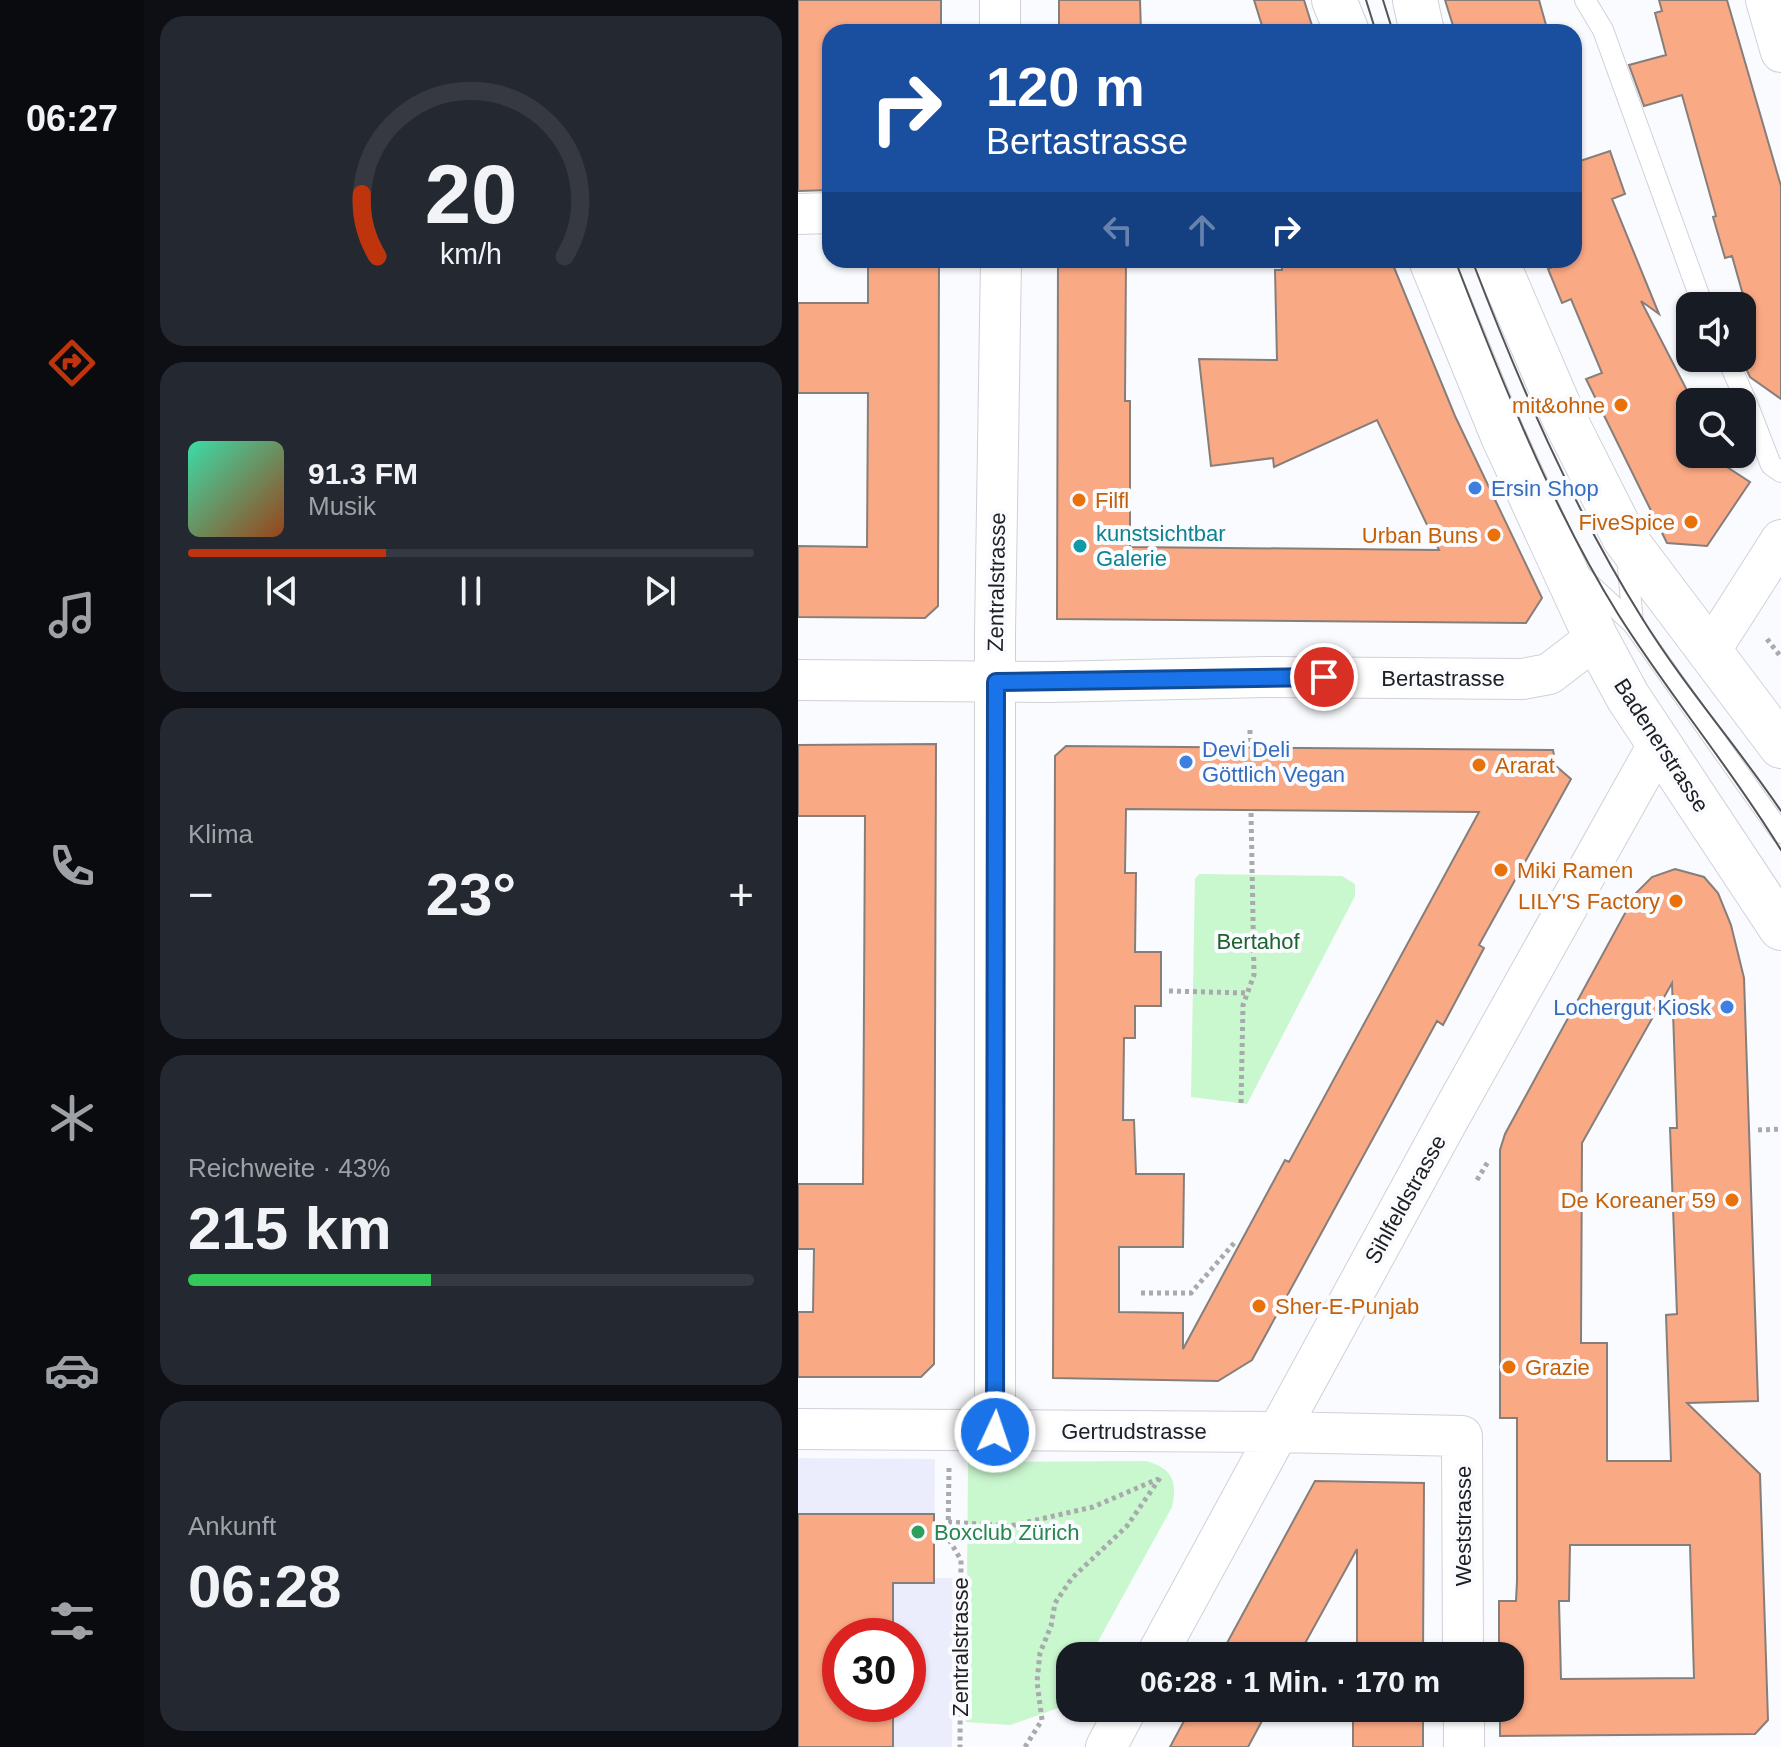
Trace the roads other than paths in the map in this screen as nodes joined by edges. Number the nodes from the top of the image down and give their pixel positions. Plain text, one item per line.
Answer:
1 (1000, 0) edge
2 (1334, 0) edge
3 (1415, 0) edge
4 (1585, 0) edge
5 (1766, 0) edge
6 (1000, 24) edge
7 (1344, 24) edge
8 (1420, 24) edge
9 (1781, 52) edge
10 (822, 213) edge
11 (798, 214) edge
12 (1001, 268) edge
13 (1434, 268) edge
14 (1499, 268) edge
15 (1698, 292) edge
16 (1733, 372) edge
17 (1781, 472) edge
18 (1625, 539) junction
19 (1781, 540) edge
20 (1615, 631) junction
21 (1710, 651) junction
22 (798, 680) edge
23 (996, 682) junction
24 (1659, 743) junction
25 (1781, 746) edge
26 (1781, 833) edge
27 (1781, 928) edge
28 (798, 1429) edge
29 (995, 1432) junction
30 (1278, 1432) junction
31 (1164, 1642) edge
32 (1463, 1642) edge
33 (1119, 1722) edge
34 (1464, 1722) edge
35 (1106, 1747) edge
36 (1464, 1747) edge

1 - 6 street
2 - 7 street
3 - 8 street
4 - 15 lane
5 - 9 street
10 - 11 street
12 - 23 street, Zentralstrasse
13 - 20 street, Badenerstrasse
14 - 18 street, Badenerstrasse
16 - 17 lane
18 - 20 lane, Badenerstrasse
18 - 21 street, Badenerstrasse
19 - 21 street
20 - 23 street, Bertastrasse
20 - 24 street, Badenerstrasse
20 - 26 lane, Badenerstrasse
21 - 25 street, Badenerstrasse
22 - 23 street, Bertastrasse
23 - 29 street, Zentralstrasse
24 - 27 street, Badenerstrasse
24 - 30 street, Sihlfeldstrasse
28 - 29 street, Gertrudstrasse
29 - 30 street, Gertrudstrasse
30 - 31 street, Sihlfeldstrasse
30 - 32 street, Weststrasse
33 - 35 street
34 - 36 street

